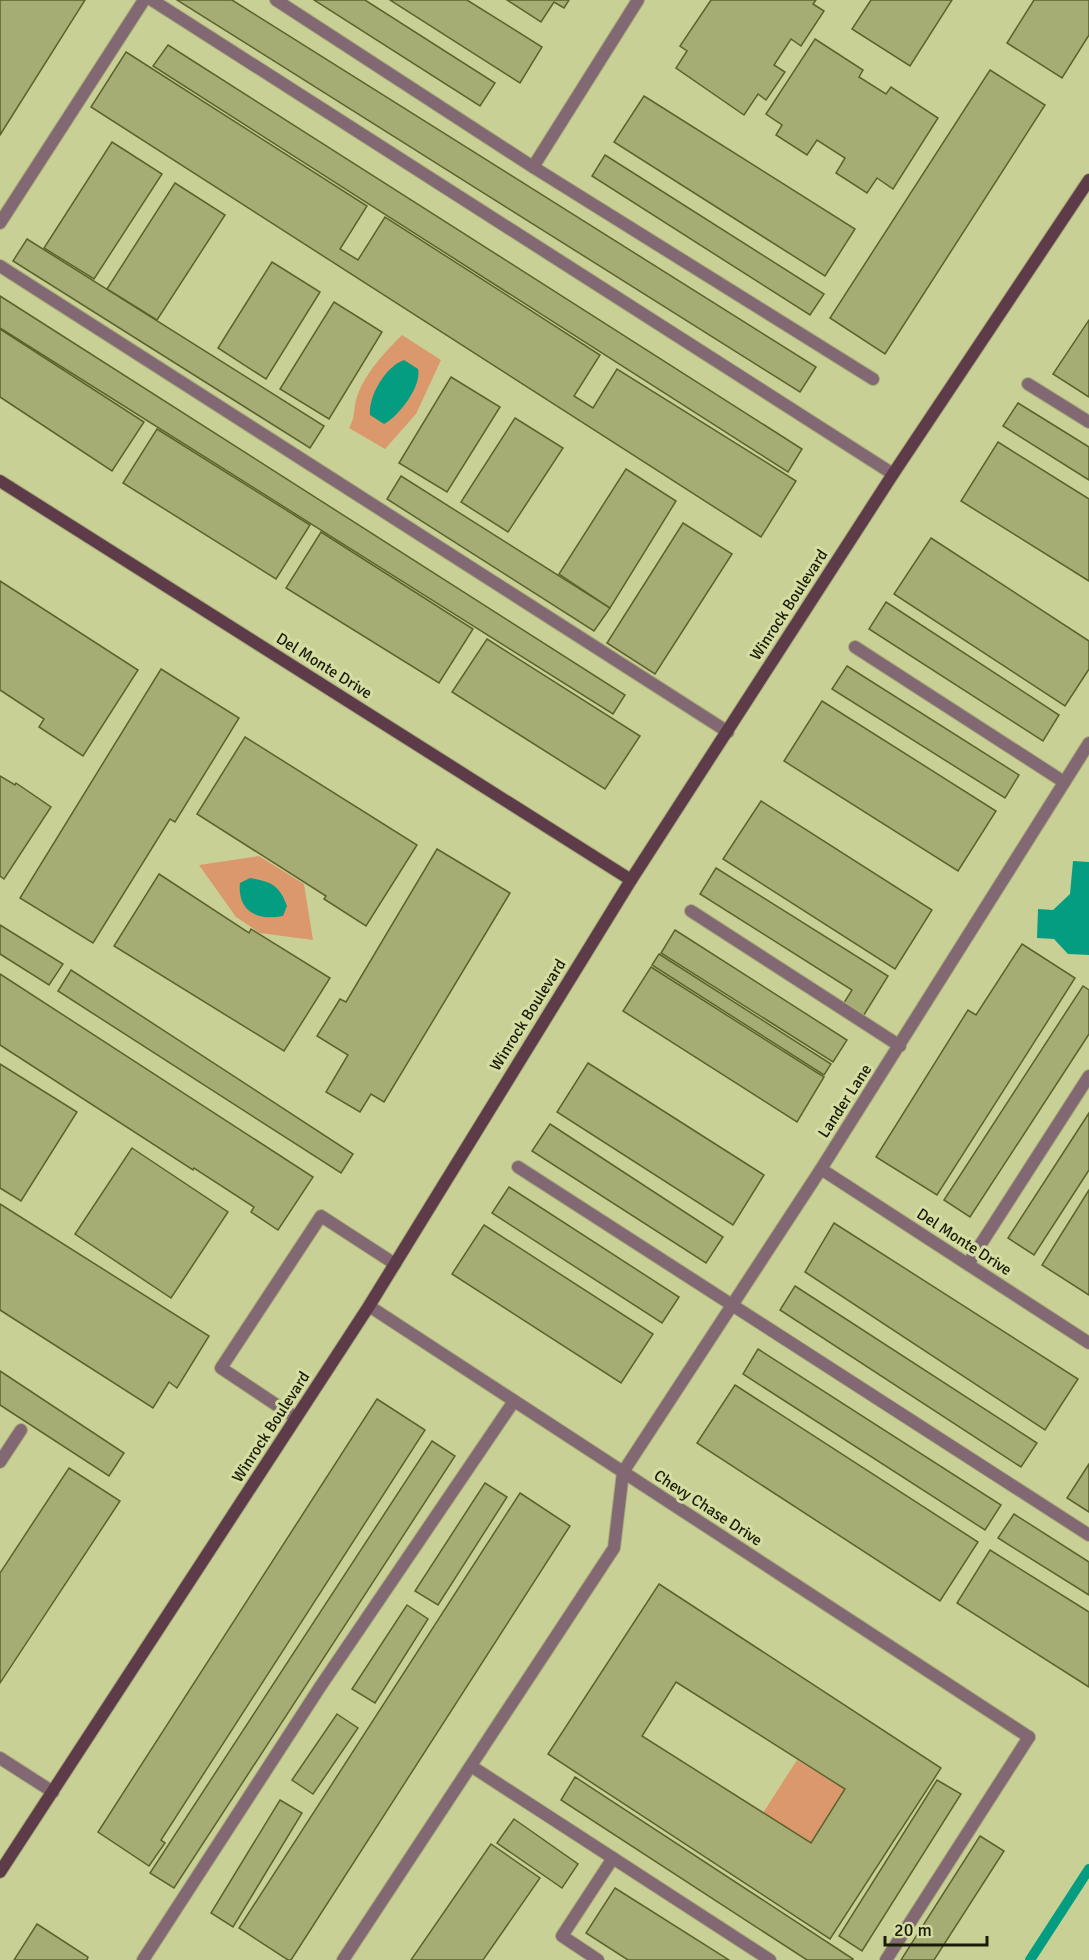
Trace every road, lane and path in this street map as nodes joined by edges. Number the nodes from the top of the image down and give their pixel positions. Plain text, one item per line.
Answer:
1 (144, 0) edge
2 (152, 0) edge
3 (276, 0) edge
4 (638, 0) edge
5 (533, 167) junction
6 (1089, 180) edge
7 (0, 224) edge
8 (0, 266) edge
9 (873, 379) dead end
10 (1028, 384) dead end
11 (1089, 422) edge
12 (893, 474) junction
13 (0, 481) edge
14 (855, 647) dead end
15 (728, 732) junction
16 (1089, 743) edge
17 (1064, 782) junction
18 (631, 880) junction
19 (691, 911) dead end
20 (900, 1046) junction
21 (1089, 1076) edge
22 (518, 1167) dead end
23 (821, 1169) junction
24 (394, 1264) junction
25 (968, 1264) junction
26 (732, 1305) junction
27 (369, 1306) junction
28 (1089, 1343) edge
29 (514, 1401) junction
30 (296, 1418) junction
31 (21, 1430) dead end
32 (0, 1462) edge
33 (623, 1472) junction
34 (1089, 1535) edge
35 (0, 1758) edge
36 (471, 1766) junction
37 (53, 1792) junction
38 (613, 1858) junction
39 (0, 1872) edge
40 (143, 1960) edge
41 (343, 1960) edge
42 (598, 1960) edge
43 (770, 1960) edge
44 (886, 1960) edge

1 - 7 street
2 - 12 street
3 - 5 street
4 - 5 street
5 - 9 street
6 - 12 street, Winrock Boulevard
8 - 15 street
10 - 11 street
12 - 15 street, Winrock Boulevard
13 - 18 street, Del Monte Drive
14 - 17 street
15 - 18 street, Winrock Boulevard
16 - 17 street, Lander Lane
17 - 20 street, Lander Lane
18 - 24 street, Winrock Boulevard
19 - 20 street
20 - 23 street, Lander Lane
21 - 25 street
22 - 26 street
23 - 25 street, Del Monte Drive
23 - 26 street, Lander Lane
24 - 27 street, Winrock Boulevard
24 - 30 street
25 - 28 street, Del Monte Drive
26 - 33 street, Lander Lane
26 - 34 street
27 - 29 street, Chevy Chase Drive
27 - 30 street, Winrock Boulevard
29 - 33 street, Chevy Chase Drive
29 - 40 street
30 - 37 street, Winrock Boulevard
31 - 32 street
33 - 36 street
33 - 44 street, Chevy Chase Drive
35 - 37 street
36 - 38 street
36 - 41 street
37 - 39 street, Winrock Boulevard
38 - 42 street
38 - 43 street

